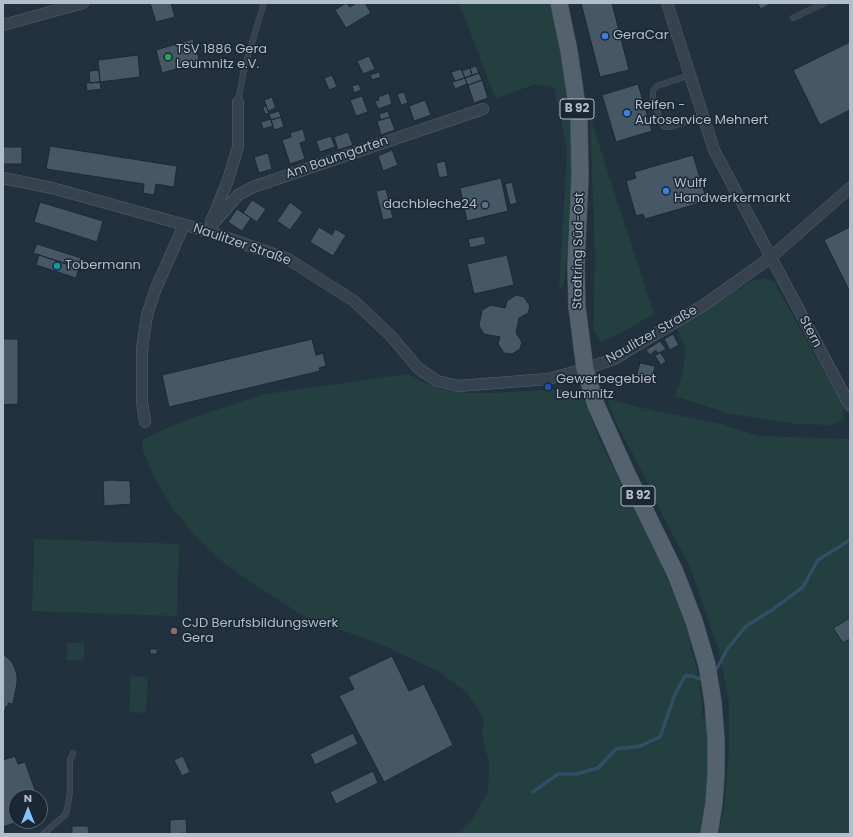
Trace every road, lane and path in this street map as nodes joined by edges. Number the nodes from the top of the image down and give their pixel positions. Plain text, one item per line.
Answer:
1 (83, 3) edge
2 (264, 3) edge
3 (559, 3) edge
4 (667, 3) edge
5 (824, 3) edge
6 (793, 18) dead end
7 (3, 25) edge
8 (690, 75) junction
9 (238, 102) joint
10 (483, 109) dead end
11 (703, 116) junction
12 (3, 178) edge
13 (850, 188) edge
14 (184, 225) junction
15 (207, 231) junction
16 (770, 258) junction
17 (585, 369) junction
18 (850, 406) edge
19 (145, 422) dead end
20 (73, 753) dead end
21 (43, 834) edge
22 (709, 834) edge

1 - 7 street
2 - 9 lane
3 - 17 main road, Stadtring Süd-Ost / B 92
4 - 8 street
5 - 6 lane
8 - 11 street
8 - 11 lane
9 - 15 street
10 - 15 street, Am Baumgarten
11 - 16 street
12 - 14 street, Naulitzer Straße
13 - 16 street, Naulitzer Straße
14 - 15 street, Naulitzer Straße
14 - 19 street
15 - 17 street, Naulitzer Straße
16 - 17 street, Naulitzer Straße
16 - 18 street, Stern
17 - 22 main road, Stadtring Süd-Ost / B 92
20 - 21 lane

